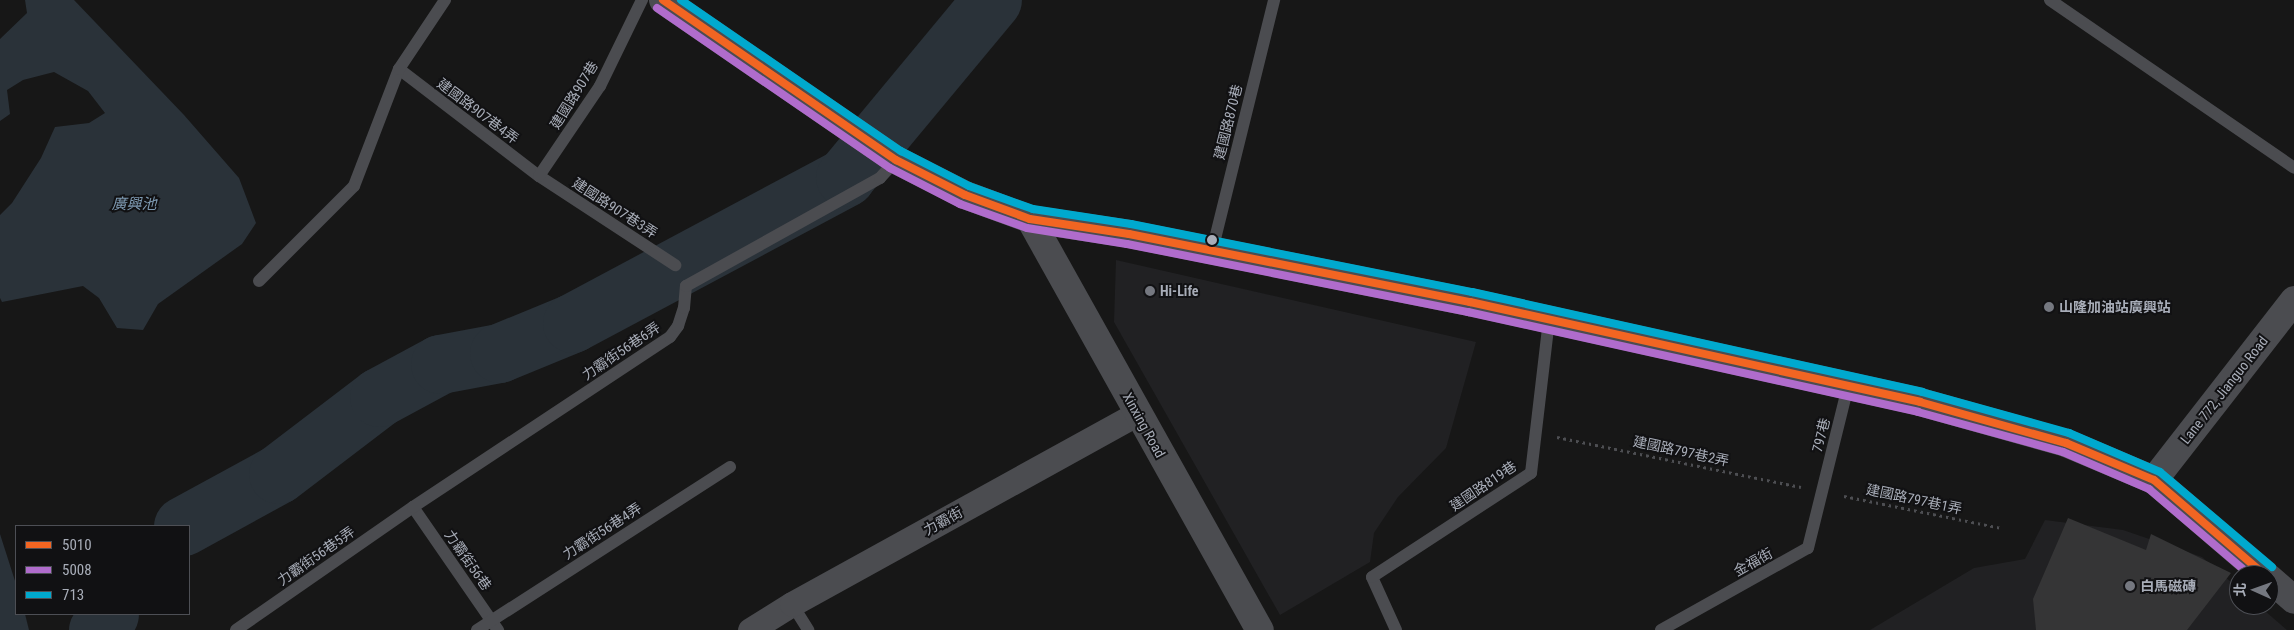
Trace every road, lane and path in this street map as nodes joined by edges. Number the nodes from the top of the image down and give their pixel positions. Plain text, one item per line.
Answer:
1 (445, 0) edge
2 (642, 0) edge
3 (663, 0) edge
4 (1274, 0) edge
5 (2050, 0) edge
6 (399, 69) junction
7 (879, 148) junction
8 (2294, 168) edge
9 (539, 176) junction
10 (1030, 219) junction
11 (1212, 251) junction
12 (675, 265) dead end
13 (259, 281) dead end
14 (2294, 300) edge
15 (1549, 320) junction
16 (1848, 386) junction
17 (1138, 413) junction
18 (1534, 433) junction
19 (730, 467) dead end
20 (2154, 480) junction
21 (1822, 492) junction
22 (413, 507) junction
23 (2001, 528) dead end
24 (2253, 565) edge
25 (2279, 587) edge
26 (2294, 600) edge
27 (792, 604) junction
28 (495, 625) edge
29 (236, 630) edge
30 (477, 630) edge
31 (750, 630) edge
32 (808, 630) edge
33 (1260, 630) edge
34 (1396, 630) edge
35 (1661, 630) edge

1 - 6 lane
2 - 9 lane, 建國路907巷
3 - 7 street
4 - 11 lane, 建國路870巷
5 - 8 lane
6 - 9 lane, 建國路907巷4弄
6 - 13 lane
7 - 10 street
7 - 22 lane, 力霸街56巷6弄
9 - 12 lane, 建國路907巷3弄
10 - 11 street
10 - 17 street, Xinxing Road
11 - 15 street
14 - 20 street, Lane 772, Jianguo Road
15 - 16 street
15 - 18 lane, 建國路819巷
16 - 20 street
16 - 21 lane, 797巷
17 - 27 street, 力霸街
17 - 33 street, Xinxing Road
18 - 21 path, 建國路797巷2弄
18 - 34 lane, 建國路819巷
19 - 28 lane, 力霸街56巷4弄
20 - 24 street
21 - 23 path, 建國路797巷1弄
21 - 35 lane, 金福街
22 - 28 lane, 力霸街56巷
22 - 29 lane, 力霸街56巷5弄
25 - 26 street
27 - 31 street, 力霸街
27 - 32 lane
28 - 30 lane, 力霸街56巷4弄

